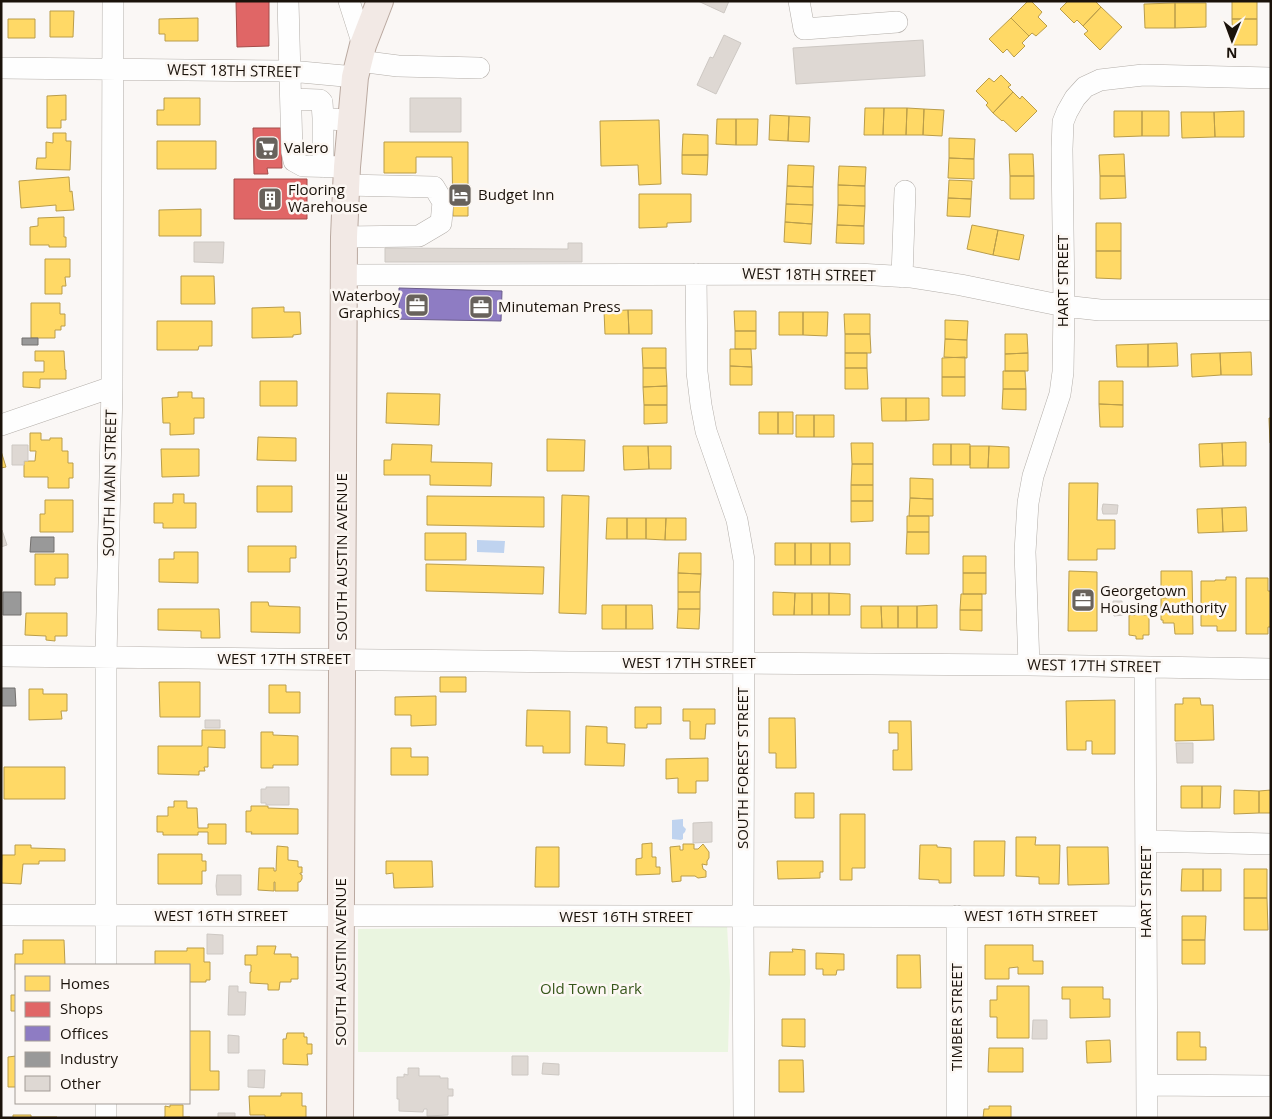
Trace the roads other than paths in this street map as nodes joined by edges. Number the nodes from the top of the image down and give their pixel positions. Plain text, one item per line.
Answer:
1 (113, 1) edge
2 (288, 1) edge
3 (349, 1) edge
4 (380, 1) edge
5 (799, 1) edge
6 (897, 22) dead end
7 (359, 61) junction
8 (1, 68) edge
9 (479, 68) dead end
10 (112, 69) junction
11 (290, 71) junction
12 (1271, 78) edge
13 (291, 99) junction
14 (323, 118) junction
15 (351, 121) junction
16 (338, 173) junction
17 (905, 190) dead end
18 (344, 238) junction
19 (696, 274) junction
20 (344, 275) junction
21 (902, 277) junction
22 (1064, 306) junction
23 (1271, 310) edge
24 (112, 387) junction
25 (1, 425) edge
26 (1, 656) edge
27 (106, 658) junction
28 (341, 659) junction
29 (744, 663) junction
30 (1029, 665) junction
31 (1145, 667) junction
32 (1271, 669) edge
33 (1146, 842) junction
34 (1271, 844) edge
35 (1, 915) edge
36 (106, 916) junction
37 (743, 916) junction
38 (957, 916) junction
39 (342, 917) junction
40 (1145, 917) junction
41 (106, 964) edge
42 (1147, 1085) junction
43 (1271, 1086) edge
44 (106, 1104) edge
45 (106, 1118) edge
46 (340, 1118) edge
47 (744, 1118) edge
48 (956, 1118) edge
49 (1147, 1118) edge

1 - 10 street, SOUTH MAIN STREET
2 - 11 street
3 - 7 street
4 - 7 main road, SOUTH AUSTIN AVENUE
5 - 6 street
7 - 9 street, WEST 18TH STREET
7 - 11 street, WEST 18TH STREET
7 - 15 main road, SOUTH AUSTIN AVENUE
8 - 10 street, WEST 18TH STREET
10 - 11 street, WEST 18TH STREET
10 - 24 street, SOUTH MAIN STREET
11 - 13 street
12 - 22 street, HART STREET
13 - 14 street
13 - 16 street
14 - 15 street
14 - 16 street
15 - 16 main road, SOUTH AUSTIN AVENUE
16 - 18 main road, SOUTH AUSTIN AVENUE
16 - 18 street
17 - 21 street
18 - 20 main road, SOUTH AUSTIN AVENUE
19 - 20 street, WEST 18TH STREET
19 - 21 street, WEST 18TH STREET
19 - 29 street, SOUTH FOREST STREET
20 - 28 main road, SOUTH AUSTIN AVENUE
21 - 22 street, WEST 18TH STREET
22 - 23 street, WEST 18TH STREET
22 - 30 street, HART STREET
24 - 25 street
24 - 27 street, SOUTH MAIN STREET
26 - 27 street, WEST 17TH STREET
27 - 28 street, WEST 17TH STREET
27 - 36 street, SOUTH MAIN STREET
28 - 29 street, WEST 17TH STREET
28 - 39 main road, SOUTH AUSTIN AVENUE
29 - 30 street, WEST 17TH STREET
29 - 37 street, SOUTH FOREST STREET
30 - 31 street, WEST 17TH STREET
31 - 32 street, WEST 17TH STREET
31 - 33 street, HART STREET
33 - 34 street
33 - 40 street, HART STREET
35 - 36 street, WEST 16TH STREET
36 - 39 street, WEST 16TH STREET
36 - 41 street, SOUTH MAIN STREET
37 - 38 street, WEST 16TH STREET
37 - 39 street, WEST 16TH STREET
37 - 47 street, SOUTH FOREST STREET
38 - 40 street, WEST 16TH STREET
38 - 48 street, TIMBER STREET
39 - 46 main road, SOUTH AUSTIN AVENUE
40 - 42 street, HART STREET
42 - 43 street
42 - 49 street, HART STREET
44 - 45 street

